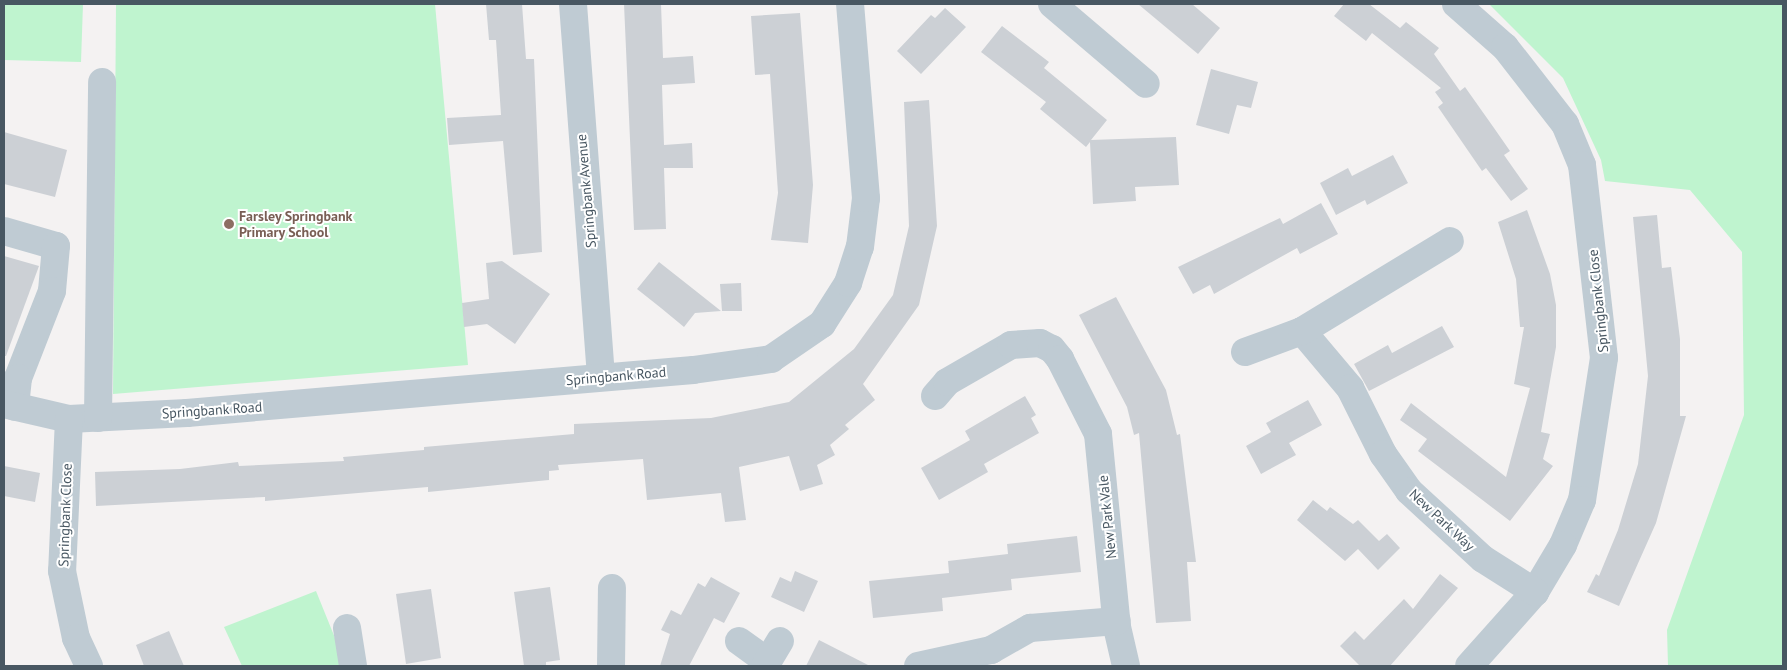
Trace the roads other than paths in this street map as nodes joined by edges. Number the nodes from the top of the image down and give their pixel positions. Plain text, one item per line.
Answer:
1 (573, 4) edge
2 (850, 4) edge
3 (1052, 4) edge
4 (1456, 4) edge
5 (102, 82) dead end
6 (1146, 84) dead end
7 (4, 231) edge
8 (1450, 241) dead end
9 (1302, 330) junction
10 (1245, 352) dead end
11 (601, 377) junction
12 (935, 396) dead end
13 (10, 406) edge
14 (98, 418) junction
15 (69, 419) junction
16 (612, 588) dead end
17 (1535, 592) junction
18 (1117, 622) junction
19 (347, 628) dead end
20 (739, 642) dead end
21 (771, 657) edge
22 (88, 666) edge
23 (353, 666) edge
24 (612, 666) edge
25 (918, 666) edge
26 (1126, 666) edge
27 (1469, 666) edge

1 - 11 street, Springbank Avenue
2 - 11 street, Springbank Road
3 - 6 street
4 - 17 street, Springbank Close
5 - 14 street
7 - 13 street
8 - 9 street
9 - 10 street
9 - 17 street, New Park Way
11 - 14 street, Springbank Road
12 - 18 street, New Park Vale
13 - 15 street, Springbank Road
14 - 15 street, Springbank Road
15 - 22 street, Springbank Close
16 - 24 street
17 - 27 street, Springbank Close
18 - 25 street
18 - 26 street, New Park Vale
19 - 23 street
20 - 21 street

